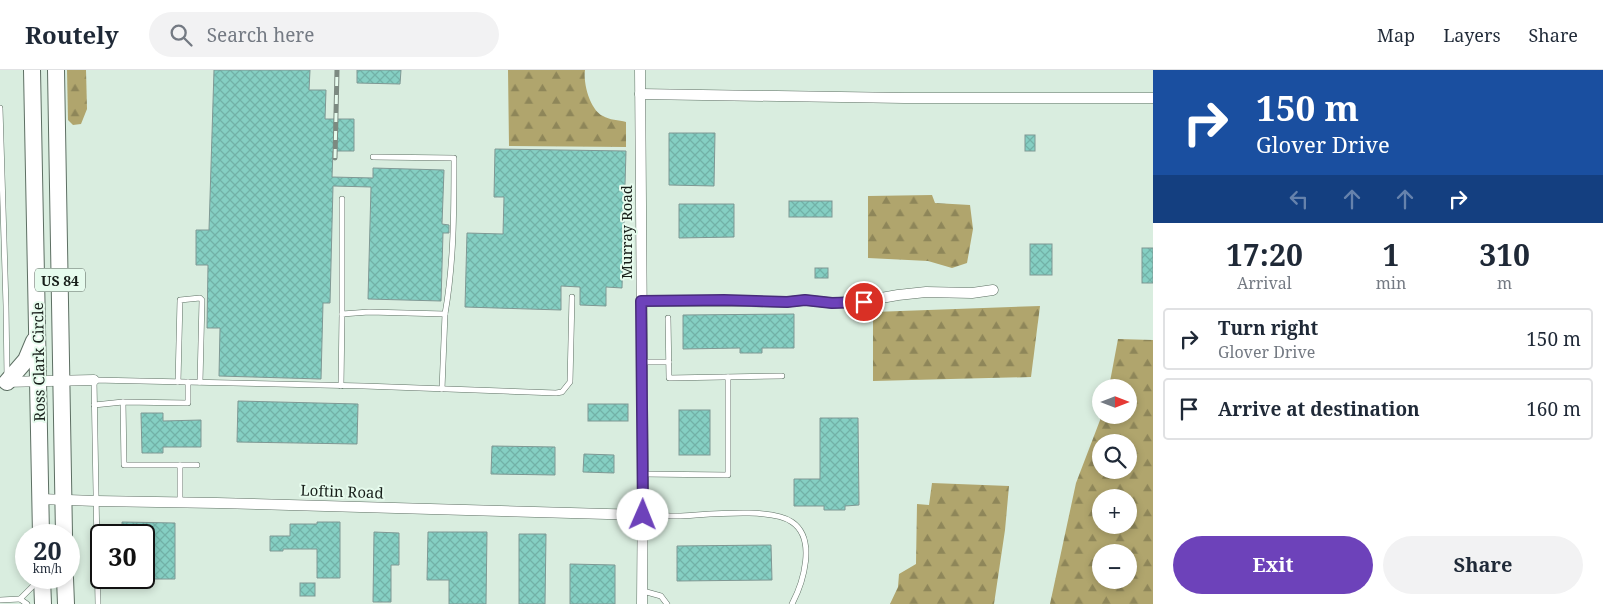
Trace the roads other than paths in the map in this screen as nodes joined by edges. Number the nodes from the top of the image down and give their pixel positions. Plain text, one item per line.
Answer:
1 (32, 70) edge
2 (56, 70) edge
3 (640, 70) edge
4 (640, 94) junction
5 (1153, 98) edge
6 (0, 108) edge
7 (373, 157) dead end
8 (342, 199) dead end
9 (2, 240) edge
10 (992, 290) dead end
11 (572, 297) dead end
12 (641, 301) junction
13 (3, 306) edge
14 (342, 314) junction
15 (445, 314) junction
16 (668, 318) dead end
17 (37, 334) junction
18 (643, 362) junction
19 (669, 362) junction
20 (782, 376) dead end
21 (728, 377) junction
22 (94, 380) junction
23 (3, 382) edge
24 (38, 382) junction
25 (62, 382) junction
26 (178, 382) junction
27 (188, 382) junction
28 (200, 382) junction
29 (341, 386) junction
30 (442, 389) junction
31 (123, 402) junction
32 (94, 405) junction
33 (180, 465) junction
34 (197, 465) dead end
35 (643, 474) junction
36 (40, 499) junction
37 (64, 499) junction
38 (96, 502) junction
39 (180, 502) junction
40 (643, 515) junction
41 (41, 524) edge
42 (64, 524) edge
43 (30, 589) edge
44 (42, 589) edge
45 (65, 589) edge
46 (642, 591) junction
47 (20, 599) junction
48 (0, 600) edge
49 (27, 604) edge
50 (42, 604) edge
51 (66, 604) edge
52 (98, 604) edge
53 (642, 604) edge
54 (667, 604) edge
55 (792, 604) edge

1 - 17 highway, Ross Clark Circle / US 84
2 - 25 highway, Ross Clark Circle / US 84
3 - 4 street, Murray Road
4 - 5 street
4 - 12 street, Murray Road
6 - 9 lane
7 - 15 lane
8 - 14 lane
9 - 13 lane
10 - 12 street
11 - 30 lane
12 - 18 street, Murray Road
13 - 23 lane
14 - 15 lane
14 - 29 lane
15 - 30 lane
16 - 19 lane
17 - 23 highway
17 - 24 highway, Ross Clark Circle / US 84
18 - 19 lane
18 - 35 street, Murray Road
19 - 21 lane
20 - 21 lane
21 - 35 lane
22 - 25 street
22 - 26 lane
22 - 32 lane
23 - 24 street
24 - 25 street
24 - 36 highway, Ross Clark Circle / US 84
25 - 37 highway, Ross Clark Circle / US 84
26 - 27 lane
26 - 28 lane
27 - 28 lane
27 - 31 lane
28 - 29 lane
29 - 30 lane
31 - 32 lane
31 - 33 lane
32 - 38 lane
33 - 34 lane
33 - 39 lane
35 - 40 street, Murray Road
36 - 37 street, Loftin Road
36 - 41 highway, Ross Clark Circle / US 84
37 - 38 street, Loftin Road
37 - 42 highway, Ross Clark Circle / US 84
38 - 39 street, Loftin Road
38 - 52 lane
39 - 40 street, Loftin Road
40 - 46 street, Murray Road
40 - 55 lane
43 - 47 lane
44 - 50 highway
45 - 51 highway
46 - 53 street, Murray Road
46 - 54 lane
47 - 48 lane
47 - 49 lane

